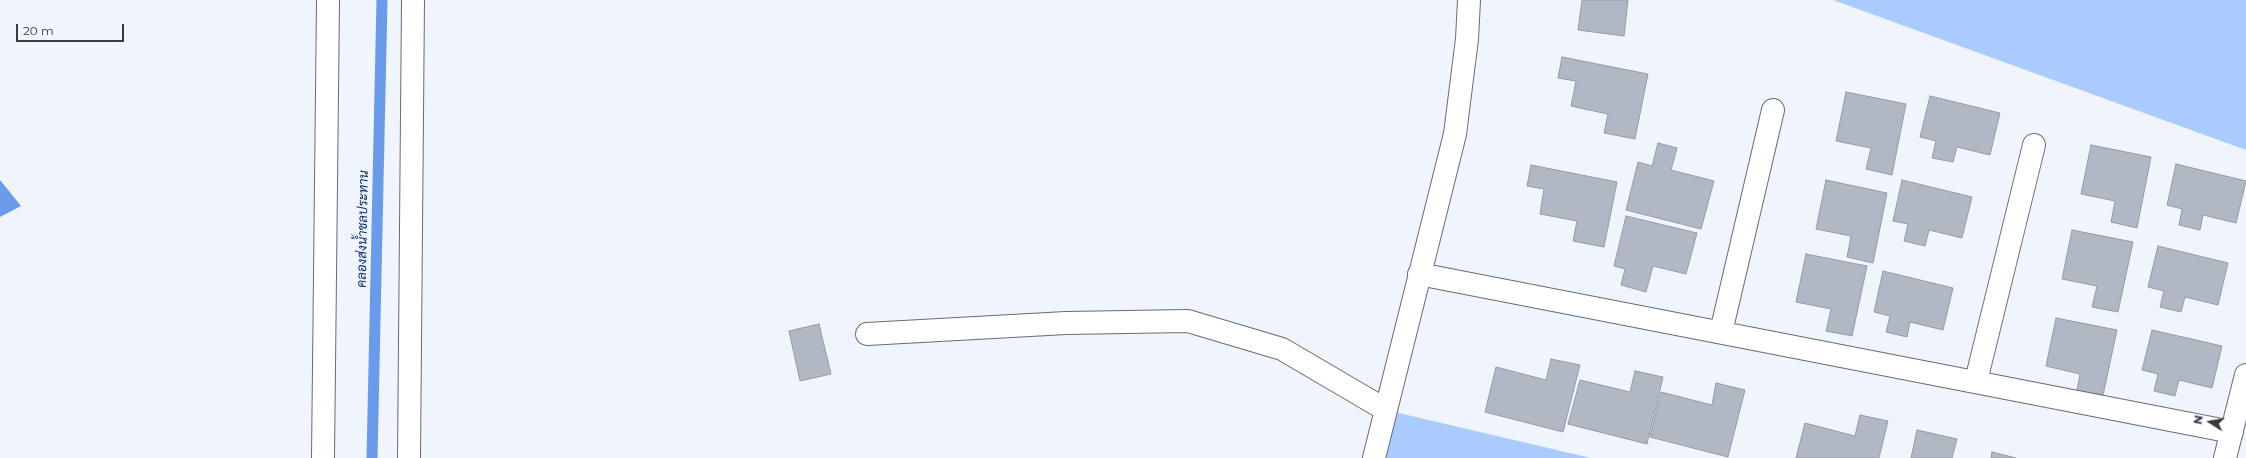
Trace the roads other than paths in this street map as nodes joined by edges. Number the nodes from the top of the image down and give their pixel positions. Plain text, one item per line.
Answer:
1 (328, 0) edge
2 (413, 0) edge
3 (1469, 0) edge
4 (1773, 110) dead end
5 (2034, 145) dead end
6 (1419, 274) junction
7 (1721, 332) junction
8 (867, 334) dead end
9 (2246, 375) edge
10 (1976, 381) junction
11 (1386, 410) junction
12 (2232, 432) junction
13 (323, 458) edge
14 (409, 458) edge
15 (1374, 458) edge
16 (2225, 458) edge

1 - 13 street
2 - 14 street
3 - 6 street
4 - 7 street
5 - 10 street
6 - 7 street
6 - 11 street
7 - 10 street
8 - 11 street
9 - 12 street
10 - 12 street
11 - 15 street
12 - 16 street

